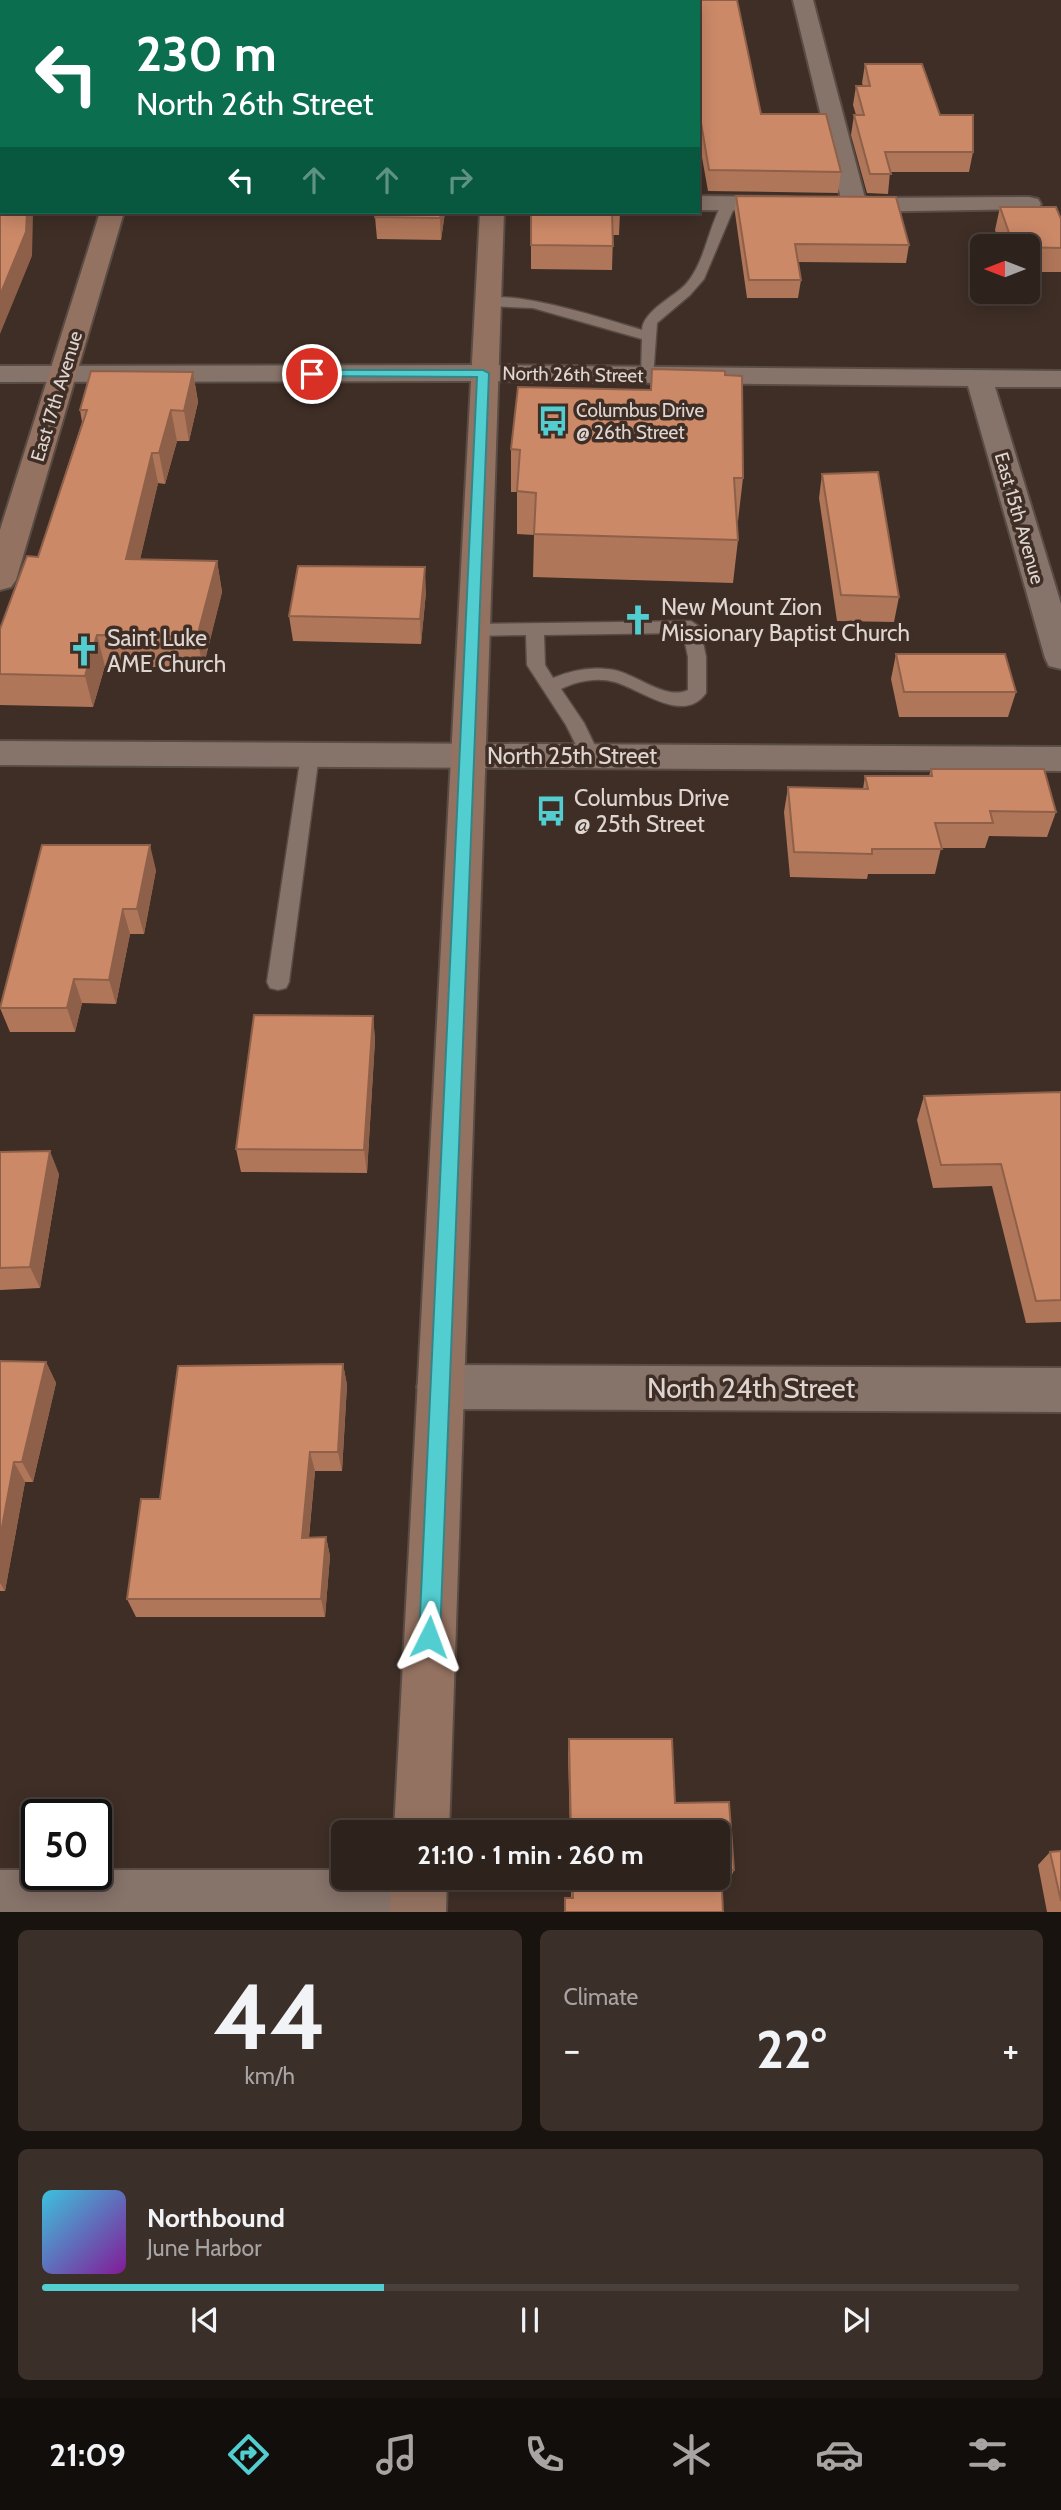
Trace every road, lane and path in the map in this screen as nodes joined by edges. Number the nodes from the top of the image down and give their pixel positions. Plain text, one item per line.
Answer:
1 (803, 0) edge
2 (700, 203) edge
3 (729, 203) junction
4 (1029, 204) edge
5 (855, 205) junction
6 (111, 214) edge
7 (492, 214) edge
8 (487, 302) junction
9 (649, 336) junction
10 (483, 373) junction
11 (0, 374) edge
12 (63, 374) junction
13 (648, 375) junction
14 (979, 379) junction
15 (1061, 379) edge
16 (0, 580) edge
17 (535, 629) junction
18 (472, 630) junction
19 (1061, 658) edge
20 (550, 687) junction
21 (0, 753) edge
22 (310, 755) junction
23 (467, 755) junction
24 (591, 756) junction
25 (1061, 759) edge
26 (278, 982) dead end
27 (440, 1387) junction
28 (1061, 1390) edge
29 (422, 1820) edge
30 (418, 1896) edge
31 (0, 1898) edge

1 - 5 street
2 - 3 street
3 - 5 street
3 - 9 lane
4 - 5 street
6 - 12 main road, East 17th Avenue
7 - 8 main road
8 - 9 lane
8 - 10 main road
9 - 13 lane
10 - 12 street, North 26th Street
10 - 13 street, North 26th Street
10 - 18 main road
11 - 12 street, North 26th Street
12 - 16 main road, East 17th Avenue
13 - 14 street, North 26th Street
14 - 15 street, North 26th Street
14 - 19 street, East 15th Avenue
17 - 18 lane
17 - 20 lane
17 - 20 lane
18 - 23 main road
20 - 24 lane
21 - 22 street, North 25th Street
22 - 23 street, North 25th Street
22 - 26 lane
23 - 24 street, North 25th Street
23 - 27 main road
24 - 25 street, North 25th Street
27 - 28 street, North 24th Street
27 - 29 main road
30 - 31 street

